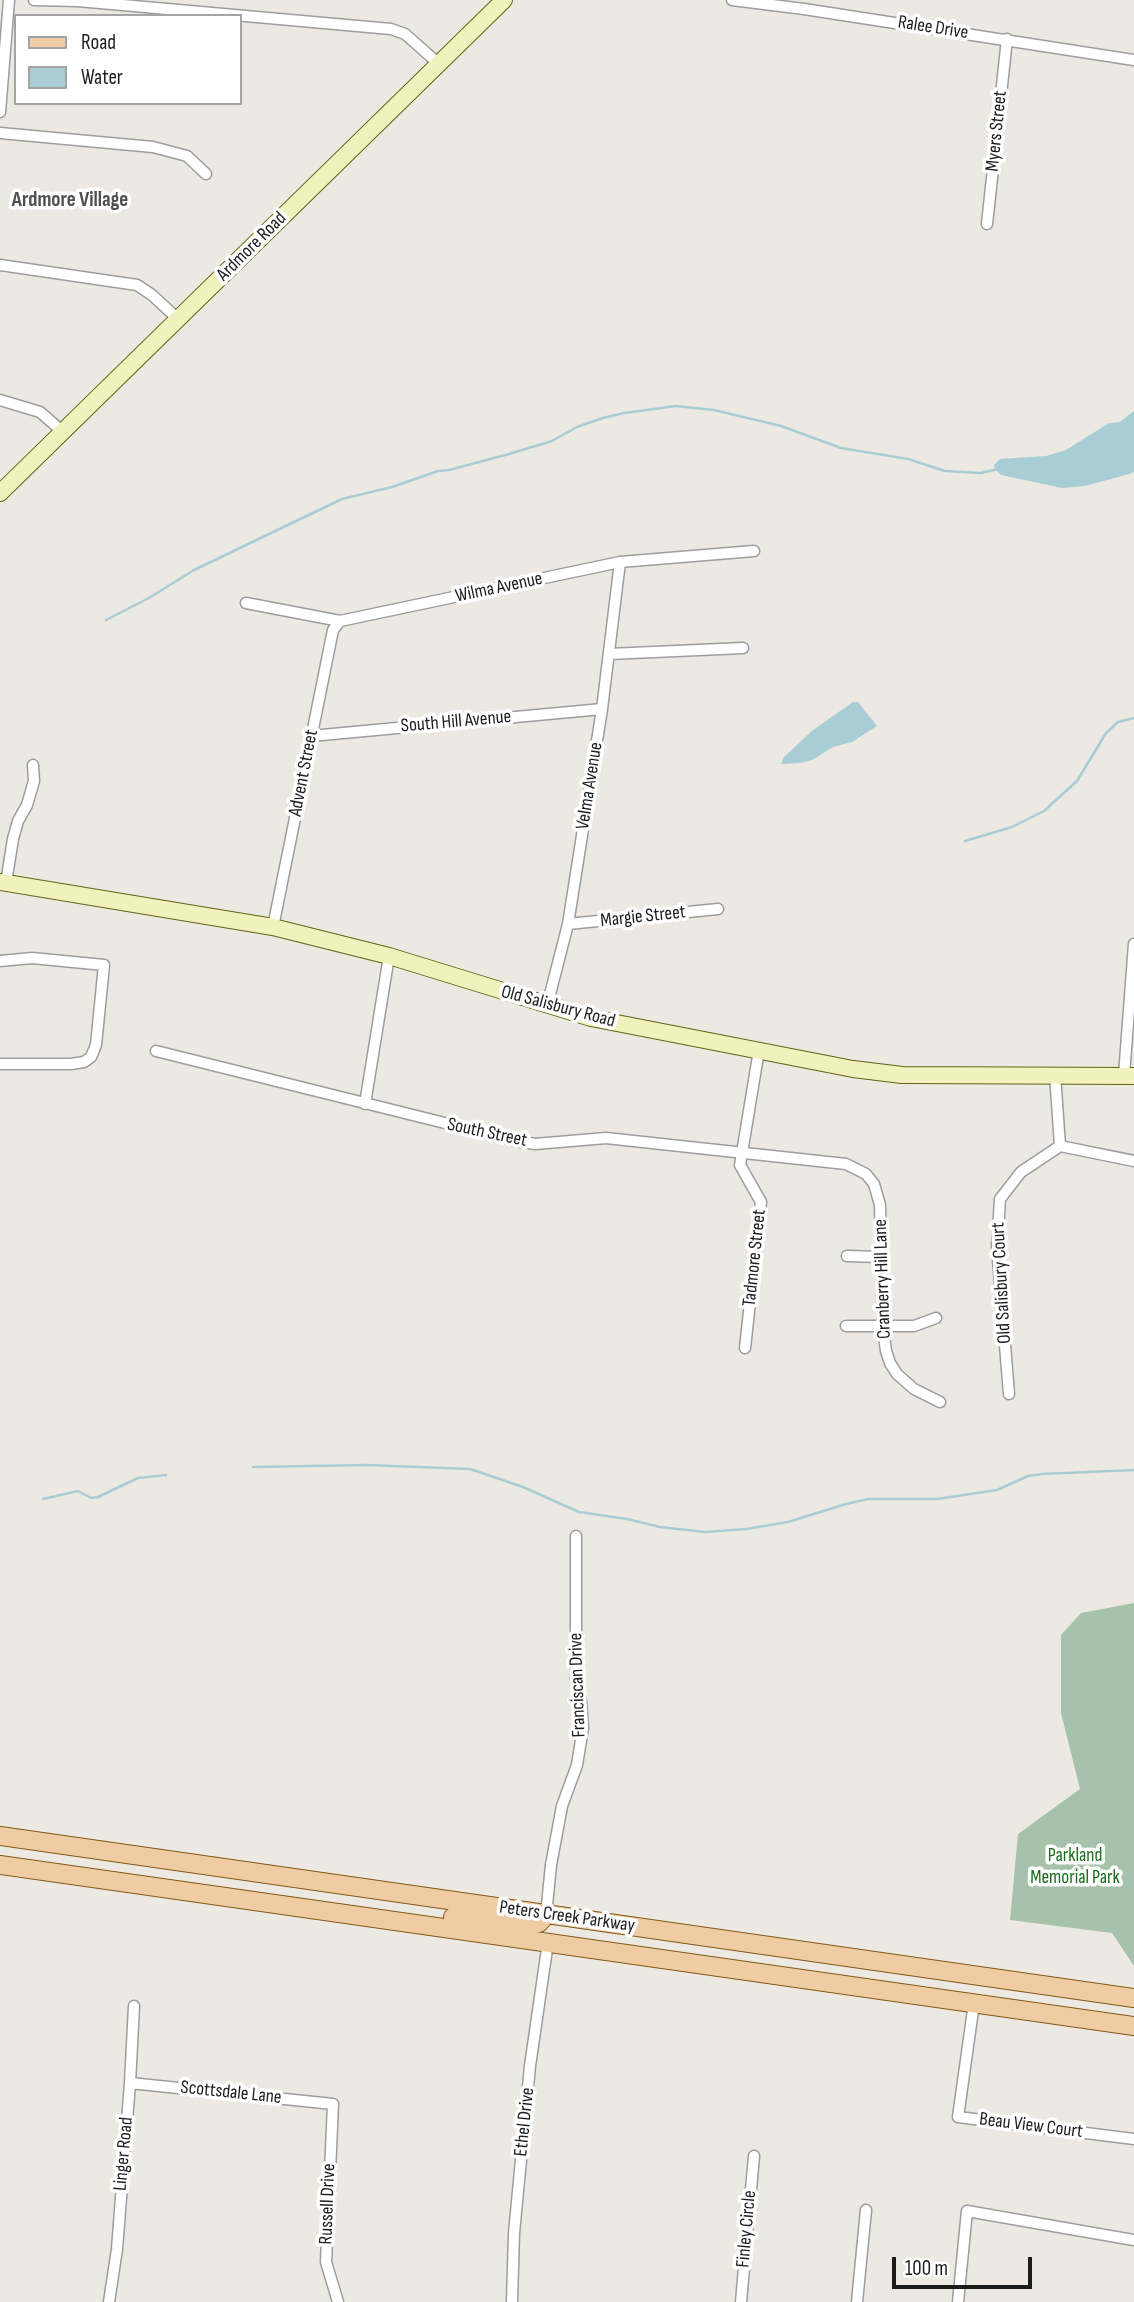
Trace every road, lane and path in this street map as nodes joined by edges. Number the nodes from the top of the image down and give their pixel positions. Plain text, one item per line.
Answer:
1 (9, 0) edge
2 (34, 0) edge
3 (504, 0) edge
4 (732, 0) edge
5 (78, 1) edge
6 (223, 14) edge
7 (242, 16) edge
8 (1007, 39) junction
9 (1134, 60) edge
10 (439, 64) junction
11 (0, 112) edge
12 (0, 133) edge
13 (206, 174) dead end
14 (987, 224) dead end
15 (0, 265) edge
16 (178, 319) junction
17 (0, 400) edge
18 (63, 432) junction
19 (0, 493) edge
20 (754, 551) dead end
21 (620, 562) junction
22 (246, 603) dead end
23 (340, 621) junction
24 (743, 648) dead end
25 (609, 653) junction
26 (602, 709) junction
27 (311, 736) junction
28 (33, 765) dead end
29 (3, 883) edge
30 (718, 909) dead end
31 (568, 924) junction
32 (273, 927) junction
33 (1134, 944) edge
34 (389, 956) junction
35 (0, 961) edge
36 (547, 1006) junction
37 (759, 1049) junction
38 (156, 1051) dead end
39 (0, 1063) edge
40 (1055, 1074) junction
41 (1129, 1076) edge
42 (365, 1104) junction
43 (1060, 1146) junction
44 (740, 1152) junction
45 (1134, 1161) edge
46 (866, 1174) joint
47 (847, 1256) dead end
48 (881, 1257) junction
49 (936, 1318) dead end
50 (846, 1326) dead end
51 (883, 1328) junction
52 (745, 1348) dead end
53 (1009, 1394) dead end
54 (940, 1402) dead end
55 (576, 1536) dead end
56 (0, 1836) edge
57 (0, 1865) edge
58 (546, 1915) junction
59 (370, 1917) junction
60 (681, 1932) junction
61 (548, 1942) junction
62 (1134, 1998) edge
63 (974, 2003) junction
64 (134, 2006) dead end
65 (1134, 2026) edge
66 (130, 2083) junction
67 (332, 2104) joint
68 (1134, 2139) edge
69 (754, 2156) dead end
70 (866, 2210) dead end
71 (1134, 2240) edge
72 (109, 2302) edge
73 (338, 2302) edge
74 (512, 2302) edge
75 (741, 2302) edge
76 (858, 2302) edge
77 (958, 2302) edge

1 - 11 street
2 - 5 street
3 - 10 main road, Ardmore Road
4 - 8 street, Ralee Drive
5 - 6 street
7 - 10 street
8 - 9 street, Ralee Drive
8 - 14 street, Myers Street
10 - 16 main road, Ardmore Road
12 - 13 street
15 - 16 street
16 - 18 main road, Ardmore Road
17 - 18 street
18 - 19 main road, Ardmore Road
20 - 21 street, Wilma Avenue
21 - 23 street, Wilma Avenue
21 - 25 street, Velma Avenue
22 - 23 street, Wilma Avenue
23 - 27 street, Advent Street
24 - 25 street
25 - 26 street, Velma Avenue
26 - 27 street, South Hill Avenue
26 - 31 street, Velma Avenue
27 - 32 street, Advent Street
28 - 29 street
29 - 32 main road, Old Salisbury Road
30 - 31 street, Margie Street
31 - 36 street, Velma Avenue
32 - 34 main road, Old Salisbury Road
33 - 41 street
34 - 36 main road, Old Salisbury Road
34 - 42 street
35 - 39 street
36 - 37 main road, Old Salisbury Road
37 - 40 main road, Old Salisbury Road
37 - 44 street
38 - 42 street, South Street
40 - 41 main road, Old Salisbury Road
40 - 43 street
42 - 44 street, South Street
43 - 45 street
43 - 53 street, Old Salisbury Court
44 - 46 street, South Street
44 - 52 street, Tadmore Street
46 - 48 street, Cranberry Hill Lane
47 - 48 street
48 - 51 street, Cranberry Hill Lane
49 - 51 street
50 - 51 street
51 - 54 street, Cranberry Hill Lane
55 - 58 street, Franciscan Drive
56 - 58 main road, Peters Creek Parkway
57 - 59 main road, Peters Creek Parkway
58 - 59 main road
58 - 60 main road, Peters Creek Parkway
59 - 61 main road, Peters Creek Parkway
60 - 61 main road
60 - 62 main road, Peters Creek Parkway
61 - 63 main road, Peters Creek Parkway
61 - 74 street, Ethel Drive
63 - 65 main road, Peters Creek Parkway
63 - 68 street, Beau View Court
64 - 66 street, Linger Road
66 - 67 street, Scottsdale Lane
66 - 72 street, Linger Road
67 - 73 street, Russell Drive
69 - 75 street, Finley Circle
70 - 76 street
71 - 77 street

